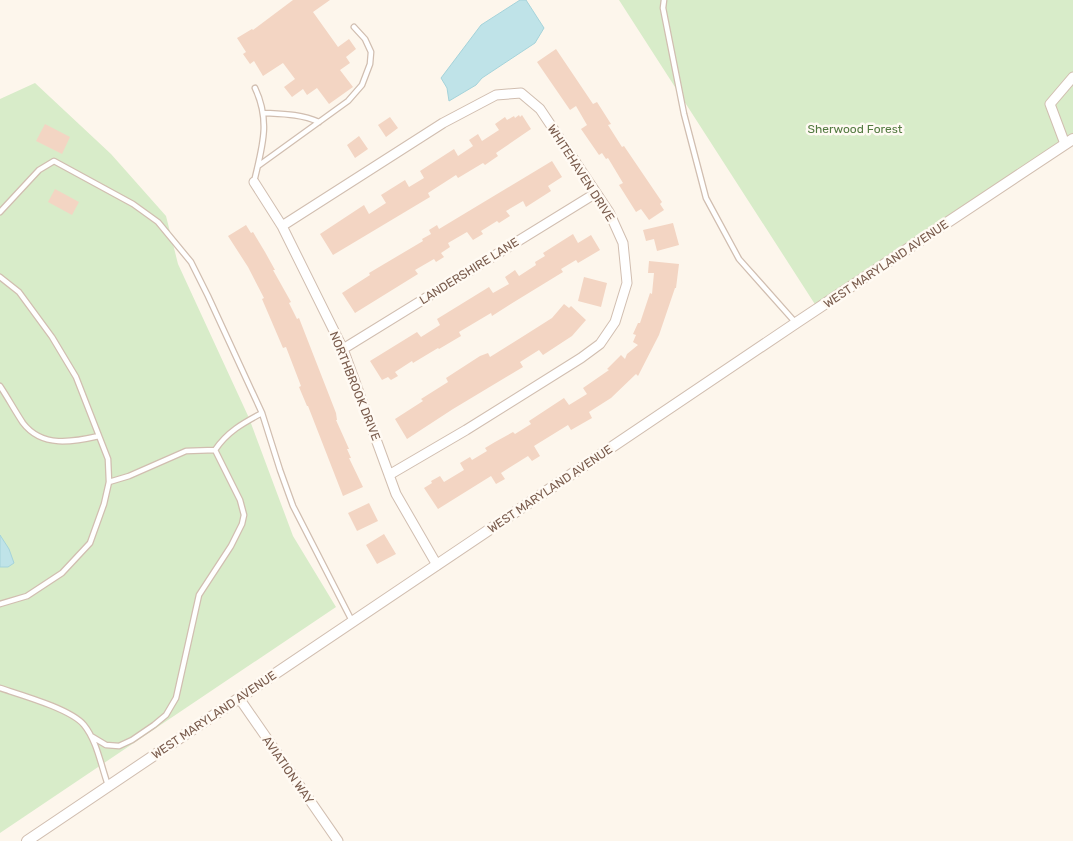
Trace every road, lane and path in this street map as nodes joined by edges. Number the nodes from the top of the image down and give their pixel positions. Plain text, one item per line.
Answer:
1 (664, 0) edge
2 (354, 27) dead end
3 (1073, 76) edge
4 (255, 88) dead end
5 (264, 114) junction
6 (319, 122) junction
7 (1069, 141) edge
8 (258, 166) junction
9 (254, 182) joint
10 (596, 193) junction
11 (0, 212) edge
12 (282, 226) junction
13 (0, 277) edge
14 (796, 323) junction
15 (342, 349) junction
16 (0, 386) edge
17 (262, 413) junction
18 (99, 436) junction
19 (215, 450) junction
20 (390, 475) junction
21 (109, 482) junction
22 (437, 565) junction
23 (0, 604) edge
24 (352, 621) junction
25 (0, 688) edge
26 (239, 698) junction
27 (91, 736) junction
28 (109, 786) junction
29 (28, 841) edge
30 (338, 841) edge

1 - 14 lane
2 - 6 lane
3 - 7 street
4 - 5 lane
5 - 6 lane
5 - 8 lane
6 - 8 lane
7 - 14 street, WEST MARYLAND AVENUE
8 - 9 lane
9 - 12 street, NORTHBROOK DRIVE
10 - 12 street, WHITEHAVEN DRIVE
10 - 15 street, LANDERSHIRE LANE
10 - 20 street, WHITEHAVEN DRIVE
11 - 17 lane
12 - 15 street, NORTHBROOK DRIVE
13 - 18 lane
14 - 22 street, WEST MARYLAND AVENUE
15 - 20 street, NORTHBROOK DRIVE
16 - 18 lane
17 - 19 lane
17 - 24 lane
18 - 21 lane
19 - 21 lane
19 - 27 lane
20 - 22 street, NORTHBROOK DRIVE
21 - 23 lane
22 - 24 street, WEST MARYLAND AVENUE
24 - 26 street, WEST MARYLAND AVENUE
25 - 27 lane
26 - 28 street, WEST MARYLAND AVENUE
26 - 30 street, AVIATION WAY
27 - 28 lane
28 - 29 street, WEST MARYLAND AVENUE

